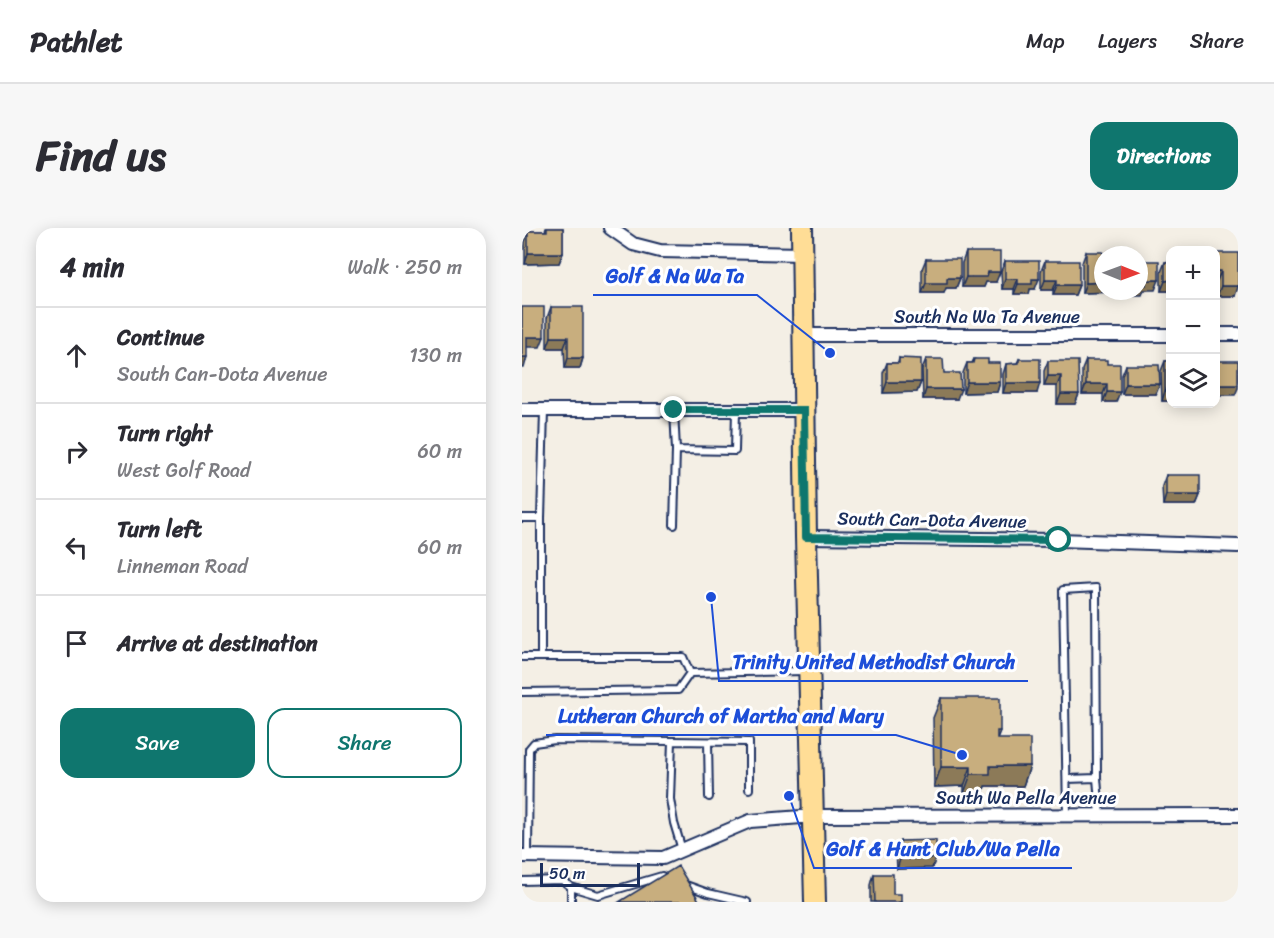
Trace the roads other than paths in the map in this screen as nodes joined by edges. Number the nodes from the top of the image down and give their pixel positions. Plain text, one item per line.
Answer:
1 (610, 228) edge
2 (802, 228) edge
3 (802, 254) junction
4 (1166, 334) edge
5 (1220, 334) edge
6 (1238, 334) edge
7 (803, 335) junction
8 (522, 410) edge
9 (544, 410) junction
10 (674, 410) junction
11 (736, 410) junction
12 (804, 410) junction
13 (676, 450) junction
14 (522, 518) edge
15 (542, 518) junction
16 (674, 525) dead end
17 (806, 537) junction
18 (1238, 546) edge
19 (522, 657) edge
20 (541, 657) junction
21 (810, 671) junction
22 (690, 672) junction
23 (522, 692) edge
24 (672, 741) junction
25 (708, 742) junction
26 (1097, 778) junction
27 (1067, 779) junction
28 (749, 789) dead end
29 (709, 797) dead end
30 (1100, 815) junction
31 (1238, 815) edge
32 (814, 816) junction
33 (1067, 816) junction
34 (682, 849) junction
35 (525, 856) edge
36 (522, 881) edge
37 (571, 887) junction
38 (571, 902) edge
39 (747, 902) edge
40 (815, 902) edge

1 - 3 street
2 - 3 main road
3 - 7 main road
4 - 7 street, South Na Wa Ta Avenue
5 - 6 street
7 - 12 main road
8 - 9 street
9 - 10 street
9 - 15 lane
10 - 11 street
10 - 13 lane
11 - 12 street
11 - 13 lane
12 - 17 main road
13 - 16 lane
14 - 15 lane
15 - 20 lane
17 - 18 street, South Can-Dota Avenue
17 - 21 main road
19 - 20 lane
20 - 22 lane
21 - 22 lane
21 - 32 main road
22 - 23 lane
24 - 25 lane
24 - 34 lane
24 - 35 lane
25 - 28 lane
25 - 29 lane
26 - 27 lane
26 - 27 lane
26 - 30 lane
27 - 33 lane
30 - 31 street, South Wa Pella Avenue
30 - 33 street, South Wa Pella Avenue
32 - 33 street, South Wa Pella Avenue
32 - 34 street, South Wa Pella Avenue
32 - 40 main road
34 - 35 street, South Wa Pella Avenue
36 - 37 lane
37 - 38 lane
37 - 39 lane

